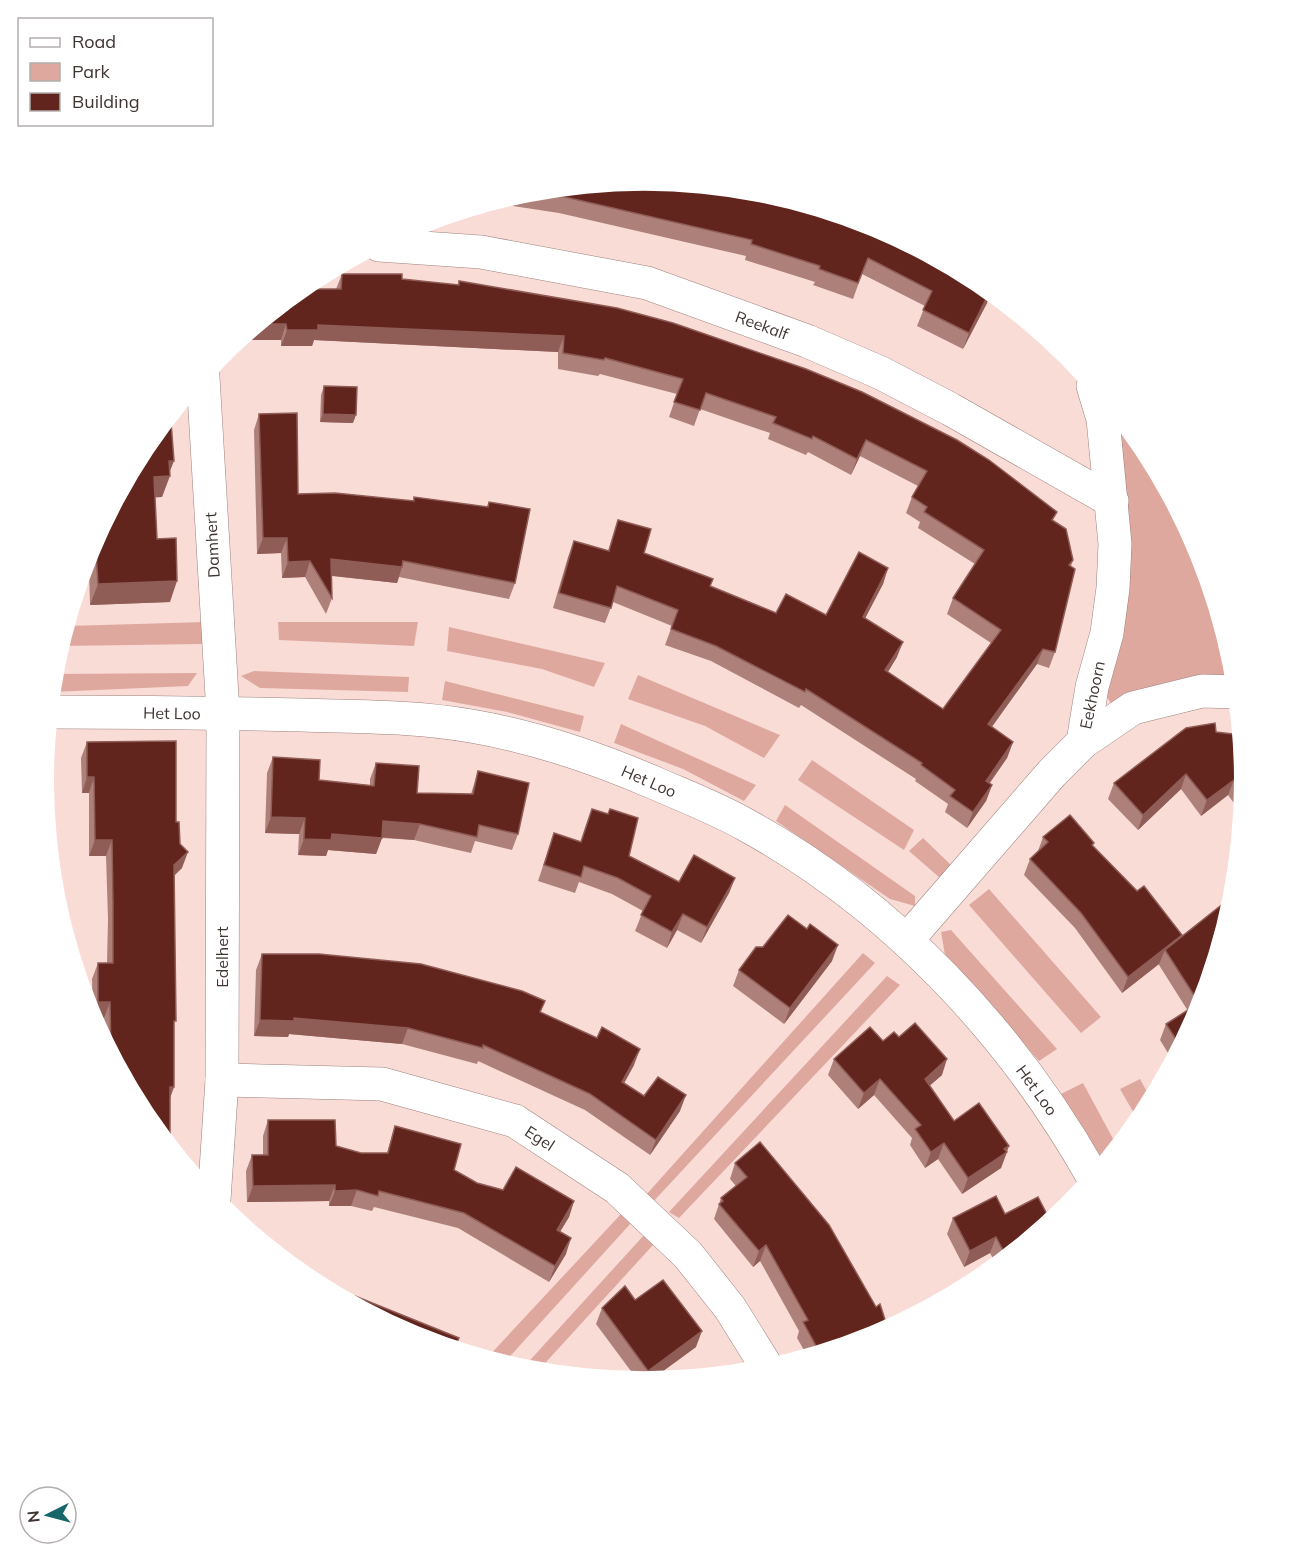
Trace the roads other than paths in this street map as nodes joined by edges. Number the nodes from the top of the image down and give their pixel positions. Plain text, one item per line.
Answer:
1 (396, 246) edge
2 (204, 389) edge
3 (1099, 406) edge
4 (1112, 501) junction
5 (1228, 692) edge
6 (58, 712) edge
7 (223, 713) junction
8 (1083, 742) junction
9 (907, 940) junction
10 (222, 1080) junction
11 (1089, 1170) edge
12 (215, 1186) edge
13 (763, 1360) edge

1 - 4 street, Reekalf
2 - 7 street, Damhert
3 - 4 street, Eekhoorn
4 - 8 street, Eekhoorn
5 - 8 street
6 - 7 street, Het Loo
7 - 9 street, Het Loo
7 - 10 street, Edelhert
8 - 9 street, Eekhoorn
9 - 11 street, Het Loo
10 - 12 street, Edelhert
10 - 13 street, Egel

